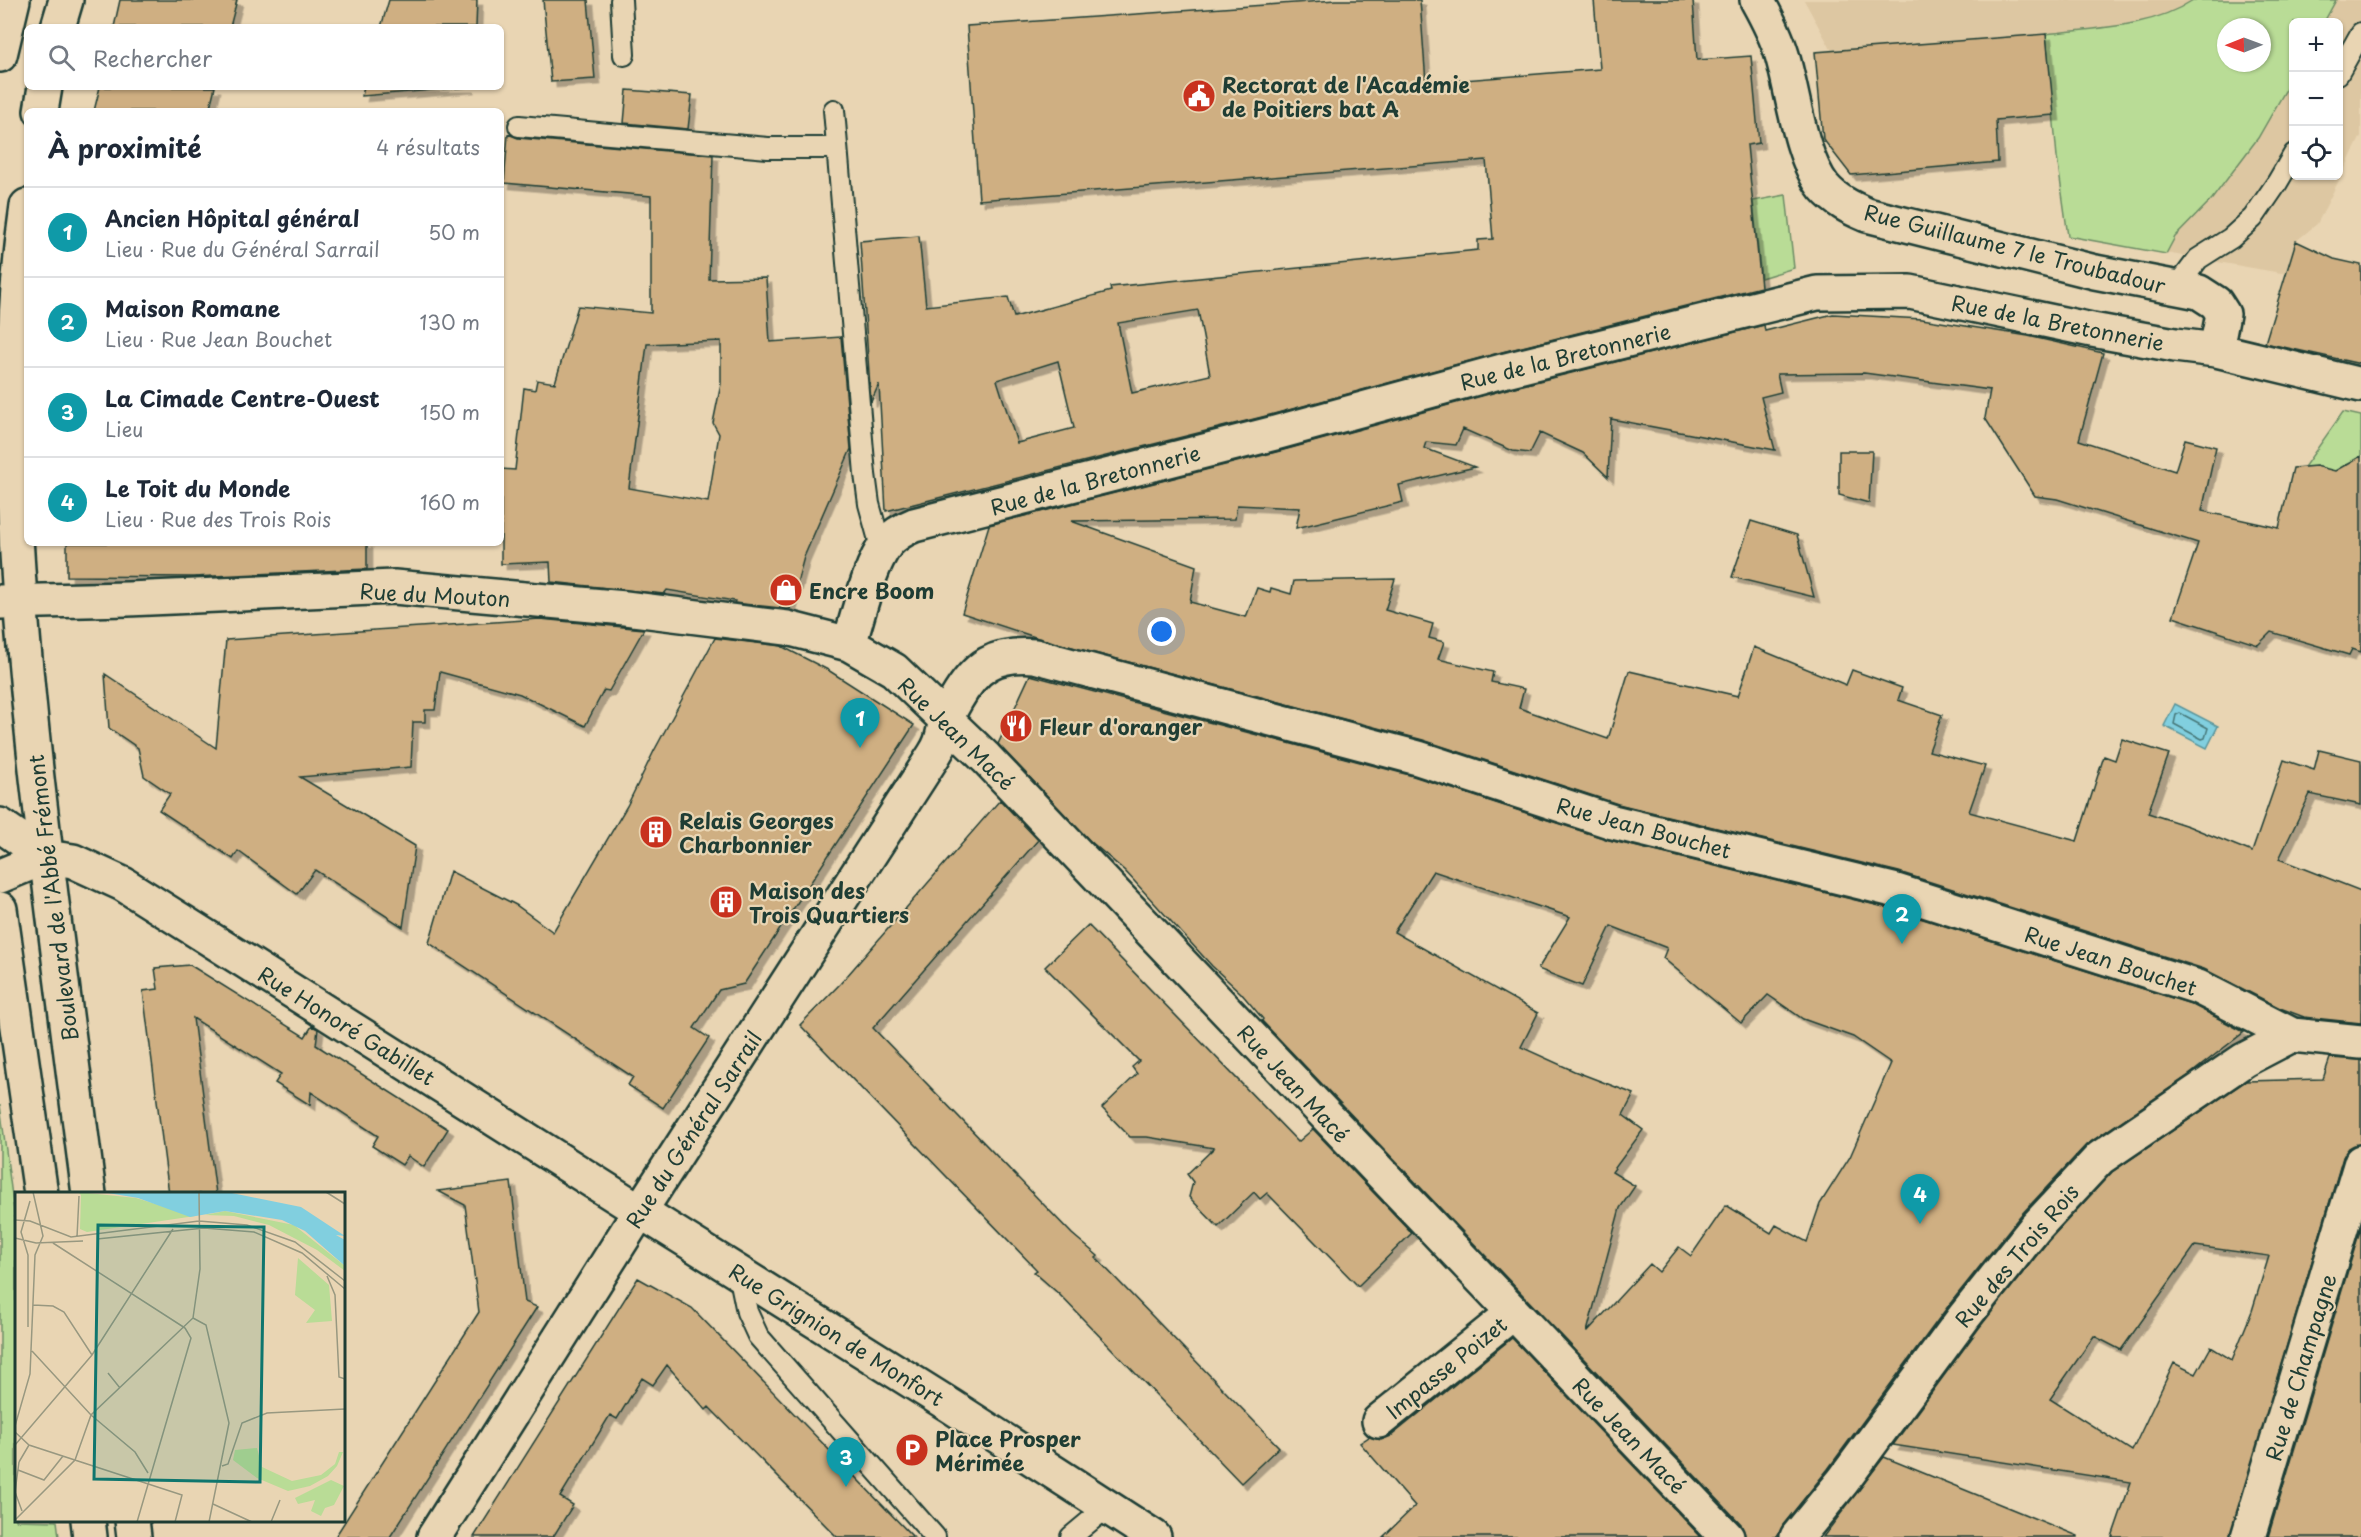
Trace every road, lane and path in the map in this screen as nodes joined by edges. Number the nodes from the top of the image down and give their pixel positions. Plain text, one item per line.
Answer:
1 (13, 0) edge
2 (66, 0) edge
3 (621, 0) edge
4 (1757, 0) edge
5 (59, 24) edge
6 (2361, 33) edge
7 (0, 55) edge
8 (624, 55) dead end
9 (2339, 72) edge
10 (44, 90) edge
11 (42, 108) edge
12 (834, 110) dead end
13 (519, 126) dead end
14 (837, 148) junction
15 (2289, 163) edge
16 (24, 233) edge
17 (2177, 287) junction
18 (2216, 350) junction
19 (2361, 385) edge
20 (882, 551) junction
21 (9, 602) edge
22 (849, 644) junction
23 (946, 719) junction
24 (0, 825) edge
25 (46, 857) junction
26 (0, 876) edge
27 (0, 909) edge
28 (2292, 1035) junction
29 (2361, 1042) edge
30 (2361, 1162) edge
31 (41, 1192) edge
32 (89, 1192) edge
33 (640, 1211) junction
34 (739, 1273) junction
35 (1513, 1313) junction
36 (1379, 1421) dead end
37 (1107, 1507) junction
38 (88, 1522) edge
39 (132, 1522) edge
40 (90, 1537) edge
41 (134, 1537) edge
42 (434, 1537) edge
43 (935, 1537) edge
44 (1071, 1537) edge
45 (1154, 1537) edge
46 (1727, 1537) edge
47 (1797, 1537) edge
48 (2248, 1537) edge

1 - 7 street
2 - 5 street
3 - 8 lane
4 - 17 street, Rue Guillaume 7 le Troubadour
6 - 9 lane
10 - 11 street
12 - 14 lane
13 - 14 lane
14 - 20 lane
15 - 17 lane
16 - 21 street, Boulevard de l'Abbé Frémont
17 - 18 street, Rue Guillaume 7 le Troubadour
18 - 19 street, Rue de la Bretonnerie
18 - 20 street, Rue de la Bretonnerie
20 - 22 street, Rue de la Bretonnerie
21 - 22 street, Rue du Mouton
21 - 25 street, Boulevard de l'Abbé Frémont
22 - 23 street, Rue Jean Macé
23 - 28 street, Rue Jean Bouchet
23 - 33 street, Rue du Général Sarrail
23 - 35 street, Rue Jean Macé
24 - 25 street
25 - 26 street
25 - 32 street, Boulevard de l'Abbé Frémont
25 - 33 street, Rue Honoré Gabillet
27 - 31 street
28 - 29 street, Rue Jean Bouchet
28 - 47 street, Rue des Trois Rois
30 - 48 street, Rue de Champagne
33 - 34 street, Rue Grignion de Monfort
33 - 42 street, Rue du Général Sarrail
34 - 37 street, Rue Grignion de Monfort
34 - 43 lane
35 - 36 street, Impasse Poizet
35 - 46 street, Rue Jean Macé
37 - 44 lane
37 - 45 street, Rue Grignion de Monfort
38 - 40 street
39 - 41 street

